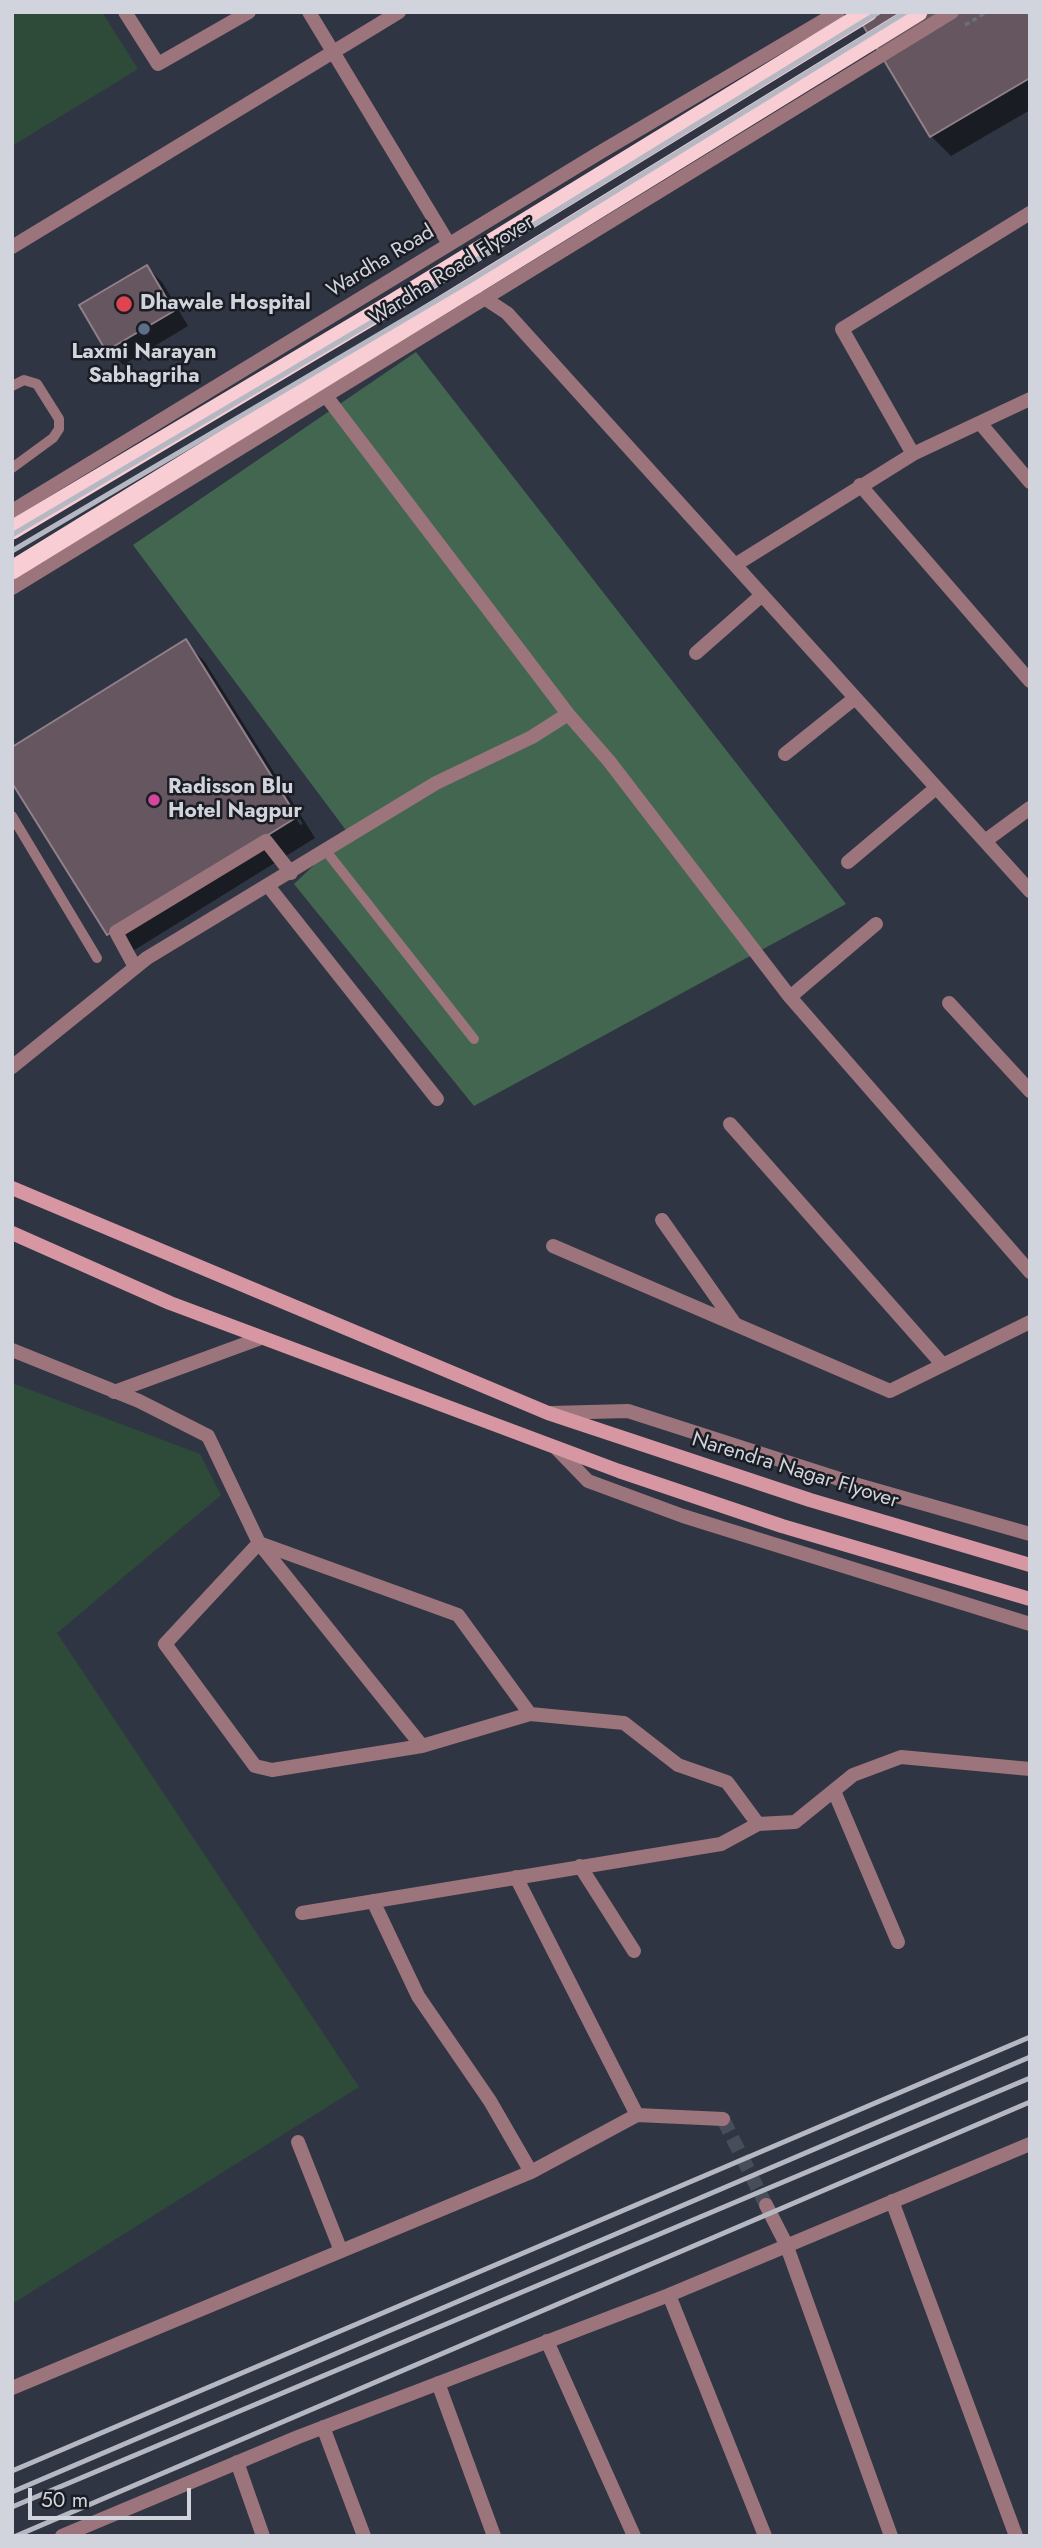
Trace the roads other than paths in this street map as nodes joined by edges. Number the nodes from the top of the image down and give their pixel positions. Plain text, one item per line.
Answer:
1 (125, 12) edge
2 (249, 12) edge
3 (309, 12) edge
4 (399, 12) edge
5 (838, 12) edge
6 (868, 12) edge
7 (918, 12) edge
8 (952, 12) edge
9 (333, 51) junction
10 (1030, 213) edge
11 (449, 244) junction
12 (12, 247) edge
13 (484, 298) junction
14 (12, 386) edge
15 (326, 396) junction
16 (1030, 399) edge
17 (979, 423) junction
18 (913, 454) junction
19 (12, 468) edge
20 (1030, 482) edge
21 (860, 485) junction
22 (12, 510) edge
23 (12, 530) edge
24 (735, 565) junction
25 (12, 570) edge
26 (12, 588) edge
27 (762, 595) junction
28 (696, 653) dead end
29 (1030, 681) edge
30 (855, 698) junction
31 (568, 714) junction
32 (785, 754) dead end
33 (936, 788) junction
34 (1030, 808) edge
35 (12, 816) edge
36 (985, 841) junction
37 (326, 851) junction
38 (848, 862) dead end
39 (291, 873) junction
40 (269, 887) junction
41 (1030, 891) edge
42 (876, 924) dead end
43 (97, 958) dead end
44 (135, 967) junction
45 (790, 997) junction
46 (949, 1003) dead end
47 (474, 1039) dead end
48 (12, 1068) edge
49 (1030, 1091) edge
50 (437, 1100) dead end
51 (730, 1124) dead end
52 (12, 1188) edge
53 (662, 1220) dead end
54 (12, 1233) edge
55 (553, 1246) dead end
56 (1030, 1272) edge
57 (1030, 1321) edge
58 (736, 1325) junction
59 (261, 1338) junction
60 (12, 1350) edge
61 (943, 1365) junction
62 (114, 1391) junction
63 (548, 1413) junction
64 (556, 1448) junction
65 (1030, 1534) edge
66 (259, 1543) junction
67 (1030, 1565) edge
68 (1030, 1599) edge
69 (1030, 1624) edge
70 (530, 1714) junction
71 (422, 1746) junction
72 (1030, 1769) edge
73 (834, 1791) junction
74 (758, 1824) junction
75 (580, 1866) junction
76 (516, 1877) junction
77 (373, 1901) junction
78 (302, 1913) dead end
79 (898, 1942) dead end
80 (635, 1951) dead end
81 (637, 2115) junction
82 (723, 2119) dead end
83 (298, 2142) dead end
84 (1030, 2144) edge
85 (531, 2172) junction
86 (892, 2202) junction
87 (766, 2205) tunnel mouth
88 (786, 2244) junction
89 (341, 2251) junction
90 (669, 2295) junction
91 (547, 2341) junction
92 (438, 2383) junction
93 (12, 2388) edge
94 (323, 2427) junction
95 (237, 2462) junction
96 (93, 2530) edge
97 (62, 2536) edge
98 (263, 2536) edge
99 (363, 2536) edge
100 (494, 2536) edge
101 (634, 2536) edge
102 (765, 2536) edge
103 (891, 2536) edge
104 (1016, 2536) edge

1 - 2 street
3 - 9 street
4 - 9 street
5 - 11 street, Wardha Road
6 - 23 highway, Wardha Road Flyover
7 - 25 highway, Wardha Road Flyover
8 - 13 street
9 - 11 street
9 - 12 street
10 - 18 street
11 - 22 street, Wardha Road
13 - 15 street
13 - 24 street
14 - 19 lane
15 - 26 street
15 - 31 street
16 - 17 street
17 - 18 street
17 - 20 street
18 - 21 street
21 - 24 street
21 - 29 street
24 - 27 street
27 - 28 street
27 - 30 street
30 - 32 street
30 - 33 street
31 - 37 street
31 - 45 street
33 - 36 street
33 - 38 street
34 - 36 street
35 - 43 lane
36 - 41 street
37 - 39 street
37 - 47 lane
39 - 40 street
39 - 44 street
40 - 44 street
40 - 50 street
42 - 45 street
44 - 48 street
45 - 56 street
46 - 49 street
51 - 61 street
52 - 63 main road, Narendra Nagar Flyover
53 - 58 street
54 - 59 main road
55 - 58 street
57 - 61 street
58 - 61 street
59 - 62 street
59 - 64 main road
60 - 62 street
62 - 66 street
63 - 65 street
63 - 67 main road, Narendra Nagar Flyover
64 - 68 main road
64 - 69 street
66 - 70 street
66 - 71 street
66 - 71 street
70 - 71 street
70 - 74 street
72 - 73 street
73 - 74 street
73 - 79 street
74 - 75 street
75 - 76 street
75 - 80 street
76 - 77 street
76 - 81 street
77 - 78 street
77 - 85 street
81 - 82 street
81 - 85 street
83 - 89 street
84 - 86 street
85 - 89 street
86 - 88 street
86 - 104 street
87 - 88 street
88 - 90 street
88 - 103 street
89 - 93 street
90 - 91 street
90 - 102 street
91 - 92 street
91 - 101 street
92 - 94 street
92 - 100 street
94 - 95 street
94 - 99 street
95 - 96 street
95 - 98 street
96 - 97 street

